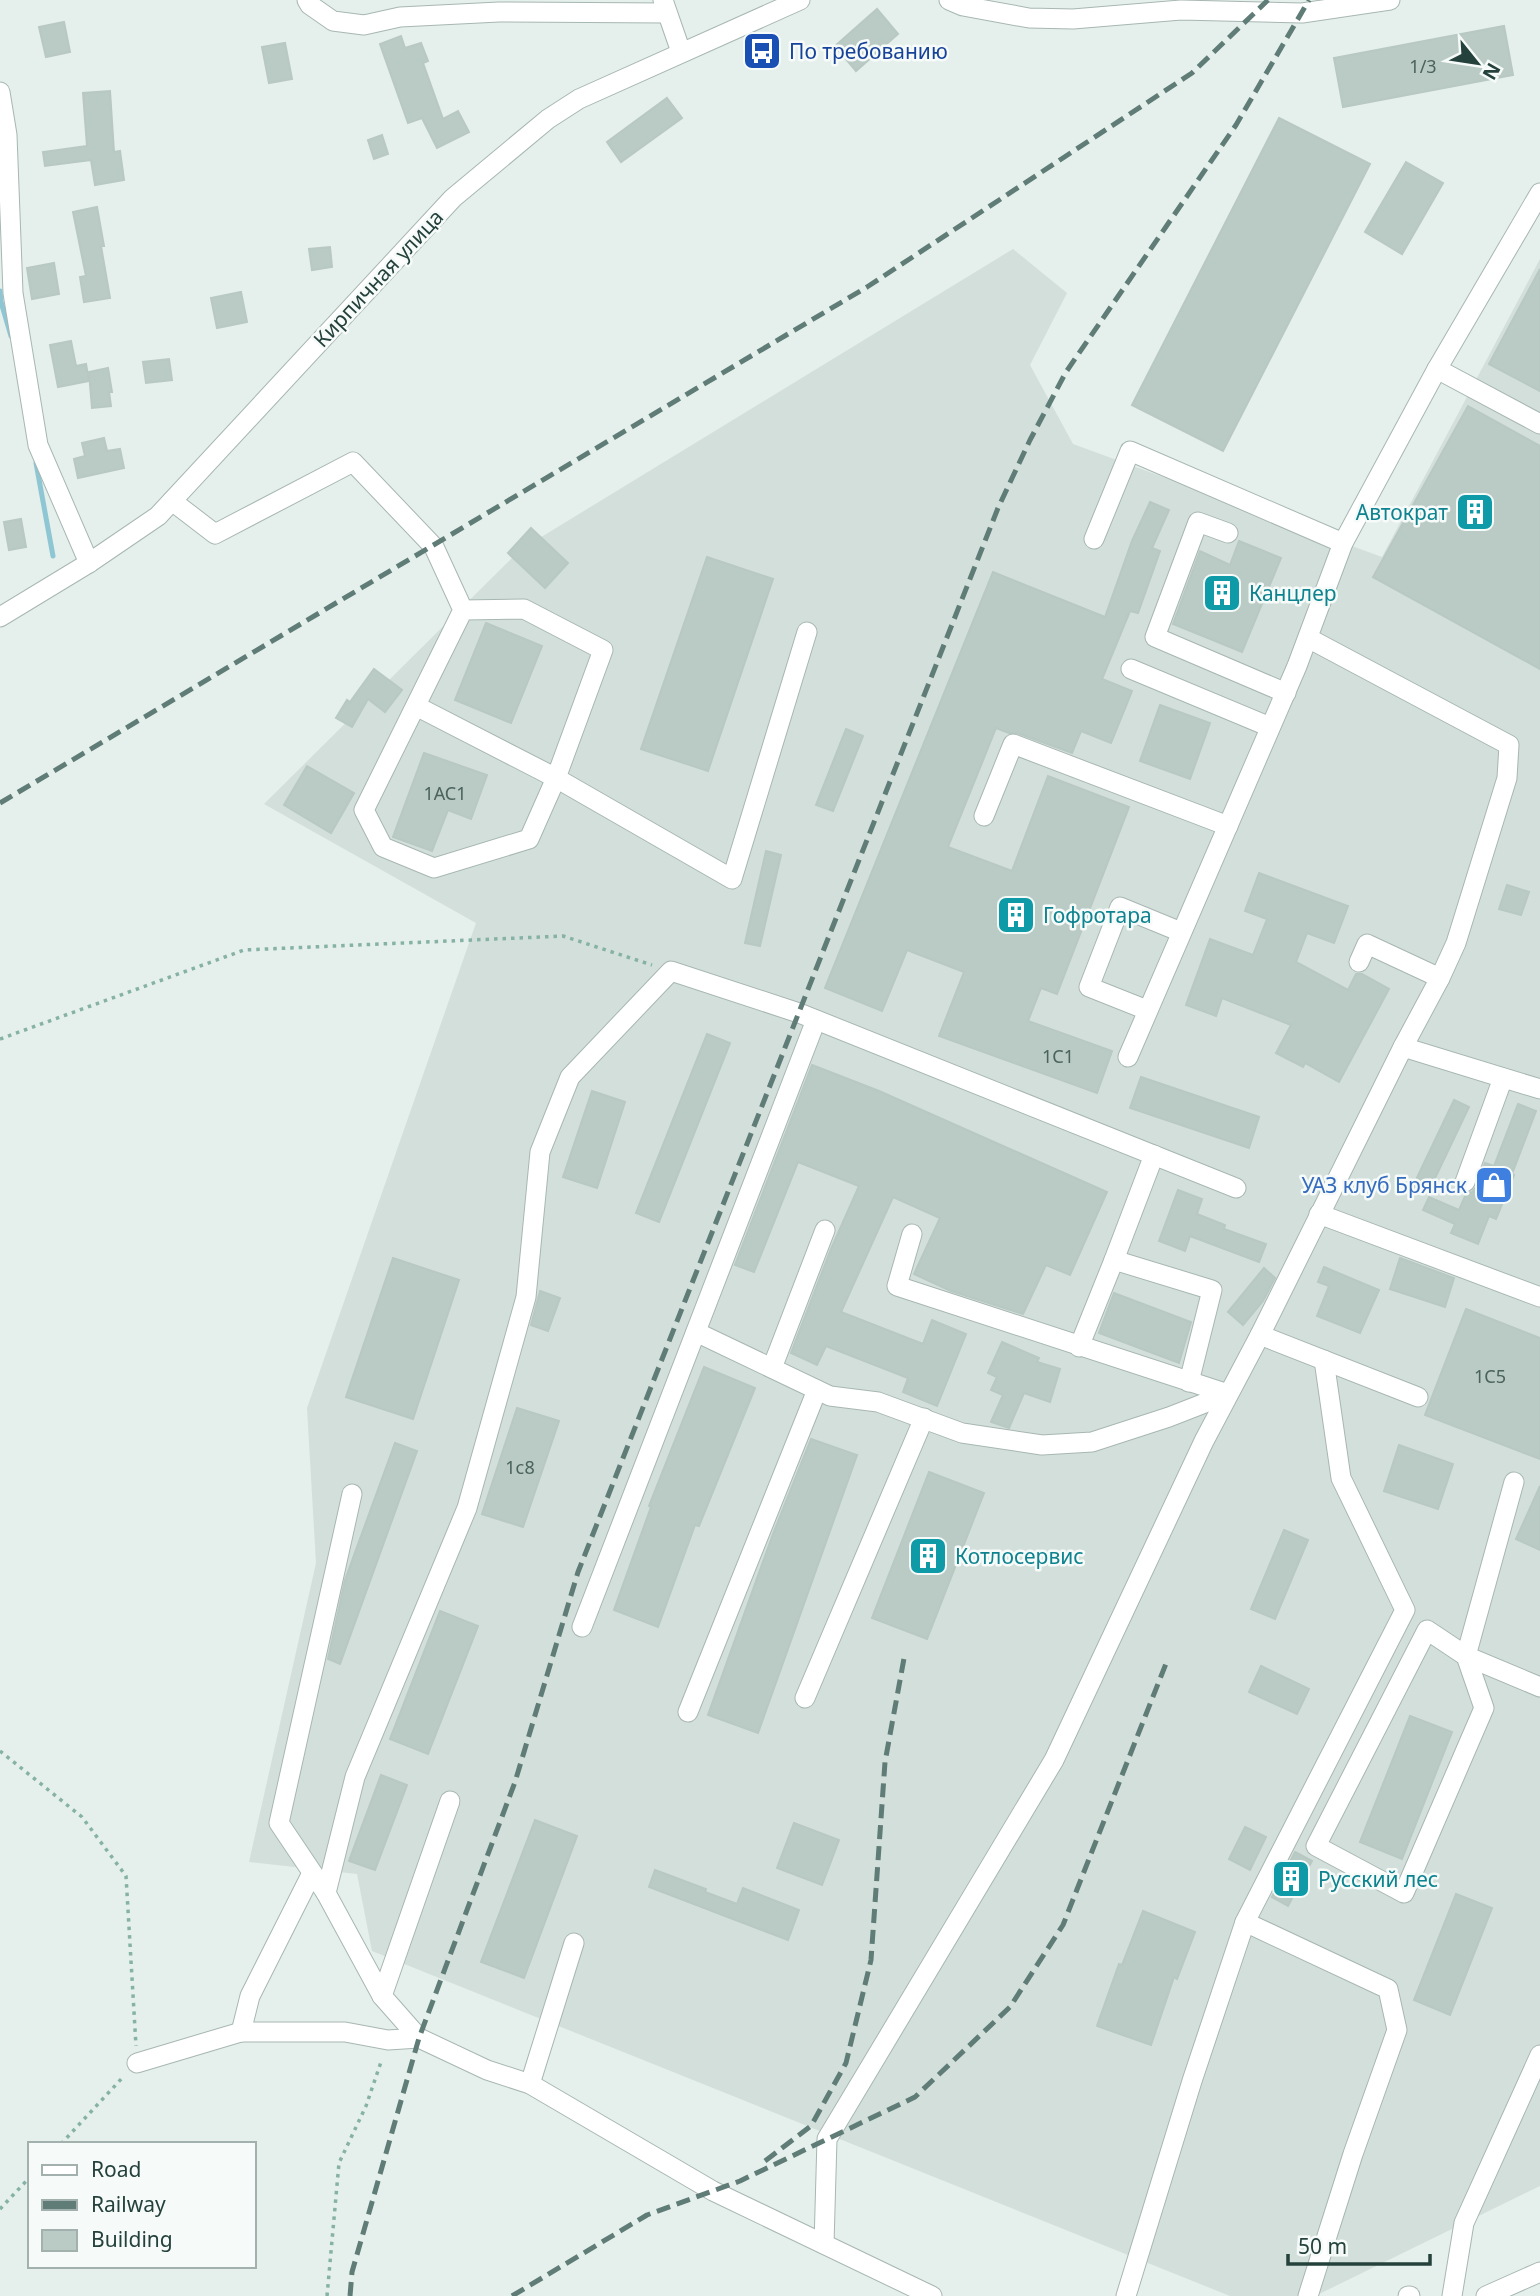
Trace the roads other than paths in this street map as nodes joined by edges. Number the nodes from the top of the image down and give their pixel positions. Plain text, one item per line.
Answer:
1 (307, 0) edge
2 (800, 0) edge
3 (949, 0) edge
4 (1152, 0) edge
5 (1390, 0) edge
6 (665, 7) edge
7 (1181, 10) junction
8 (681, 52) junction
9 (0, 92) edge
10 (1540, 193) edge
11 (1437, 369) junction
12 (1540, 424) edge
13 (172, 501) junction
14 (1228, 533) dead end
15 (1094, 539) dead end
16 (1343, 543) junction
17 (89, 563) junction
18 (463, 610) junction
19 (0, 617) edge
20 (807, 632) dead end
21 (1308, 638) junction
22 (1130, 668) dead end
23 (1286, 693) junction
24 (416, 706) junction
25 (1270, 727) junction
26 (556, 778) junction
27 (984, 816) dead end
28 (1228, 826) junction
29 (1181, 932) junction
30 (1359, 962) dead end
31 (1440, 978) junction
32 (1147, 1010) junction
33 (816, 1020) junction
34 (1403, 1047) junction
35 (1128, 1057) dead end
36 (1503, 1078) junction
37 (1540, 1089) edge
38 (1154, 1155) junction
39 (1465, 1182) dead end
40 (1236, 1188) dead end
41 (1319, 1214) junction
42 (825, 1230) dead end
43 (912, 1234) dead end
44 (1114, 1260) junction
45 (1540, 1297) edge
46 (696, 1332) junction
47 (1260, 1335) junction
48 (1079, 1347) junction
49 (1324, 1360) junction
50 (772, 1368) junction
51 (1189, 1382) junction
52 (817, 1390) junction
53 (1228, 1394) junction
54 (1418, 1397) dead end
55 (923, 1418) junction
56 (1514, 1482) dead end
57 (352, 1494) dead end
58 (1405, 1610) junction
59 (582, 1627) dead end
60 (1427, 1630) junction
61 (1466, 1656) junction
62 (1540, 1687) edge
63 (805, 1698) dead end
64 (688, 1713) dead end
65 (450, 1801) dead end
66 (313, 1873) junction
67 (326, 1893) junction
68 (1245, 1922) junction
69 (574, 1943) dead end
70 (382, 1996) junction
71 (241, 2032) junction
72 (419, 2038) junction
73 (1540, 2055) edge
74 (137, 2063) road end
75 (530, 2084) junction
76 (824, 2244) junction
77 (1540, 2272) edge
78 (932, 2296) edge
79 (1126, 2296) edge
80 (1308, 2296) edge
81 (1451, 2296) edge
82 (1486, 2296) edge

1 - 6 street
2 - 8 street, Кирпичная улица
3 - 7 street
4 - 7 street
5 - 7 street
6 - 8 street
8 - 13 street, Кирпичная улица
9 - 17 street
10 - 11 street
11 - 12 street
11 - 16 street
13 - 17 street, Кирпичная улица
13 - 18 street
14 - 23 street
15 - 16 street
16 - 21 street
17 - 19 street, Кирпичная улица
18 - 24 street
18 - 26 street
20 - 26 street
21 - 23 street
21 - 31 street
22 - 25 street
23 - 25 street
24 - 26 street
24 - 26 street
25 - 28 street
27 - 28 street
28 - 29 street
29 - 32 street
29 - 32 street
30 - 31 street
31 - 34 street
32 - 35 street
33 - 38 street
33 - 46 street
33 - 67 street
34 - 36 street
34 - 41 street
36 - 37 street
36 - 39 street
38 - 40 street
38 - 44 street
41 - 45 street
41 - 47 street
42 - 50 street
43 - 48 street
44 - 48 street
44 - 51 street
46 - 50 street
46 - 59 street
47 - 49 street
47 - 53 street
48 - 51 street
49 - 54 street
49 - 58 street
50 - 52 street
51 - 53 street
52 - 55 street
52 - 64 street
53 - 55 street
53 - 76 street
55 - 63 street
56 - 61 street
57 - 66 street
58 - 60 street
58 - 68 street
60 - 61 street
60 - 61 street
61 - 62 street
65 - 70 street
66 - 67 street
66 - 71 street
67 - 70 street
68 - 79 street
68 - 80 street
69 - 75 street
70 - 72 street
71 - 72 street
71 - 74 street
72 - 75 street
73 - 81 street
75 - 76 street
76 - 78 street
77 - 82 street

